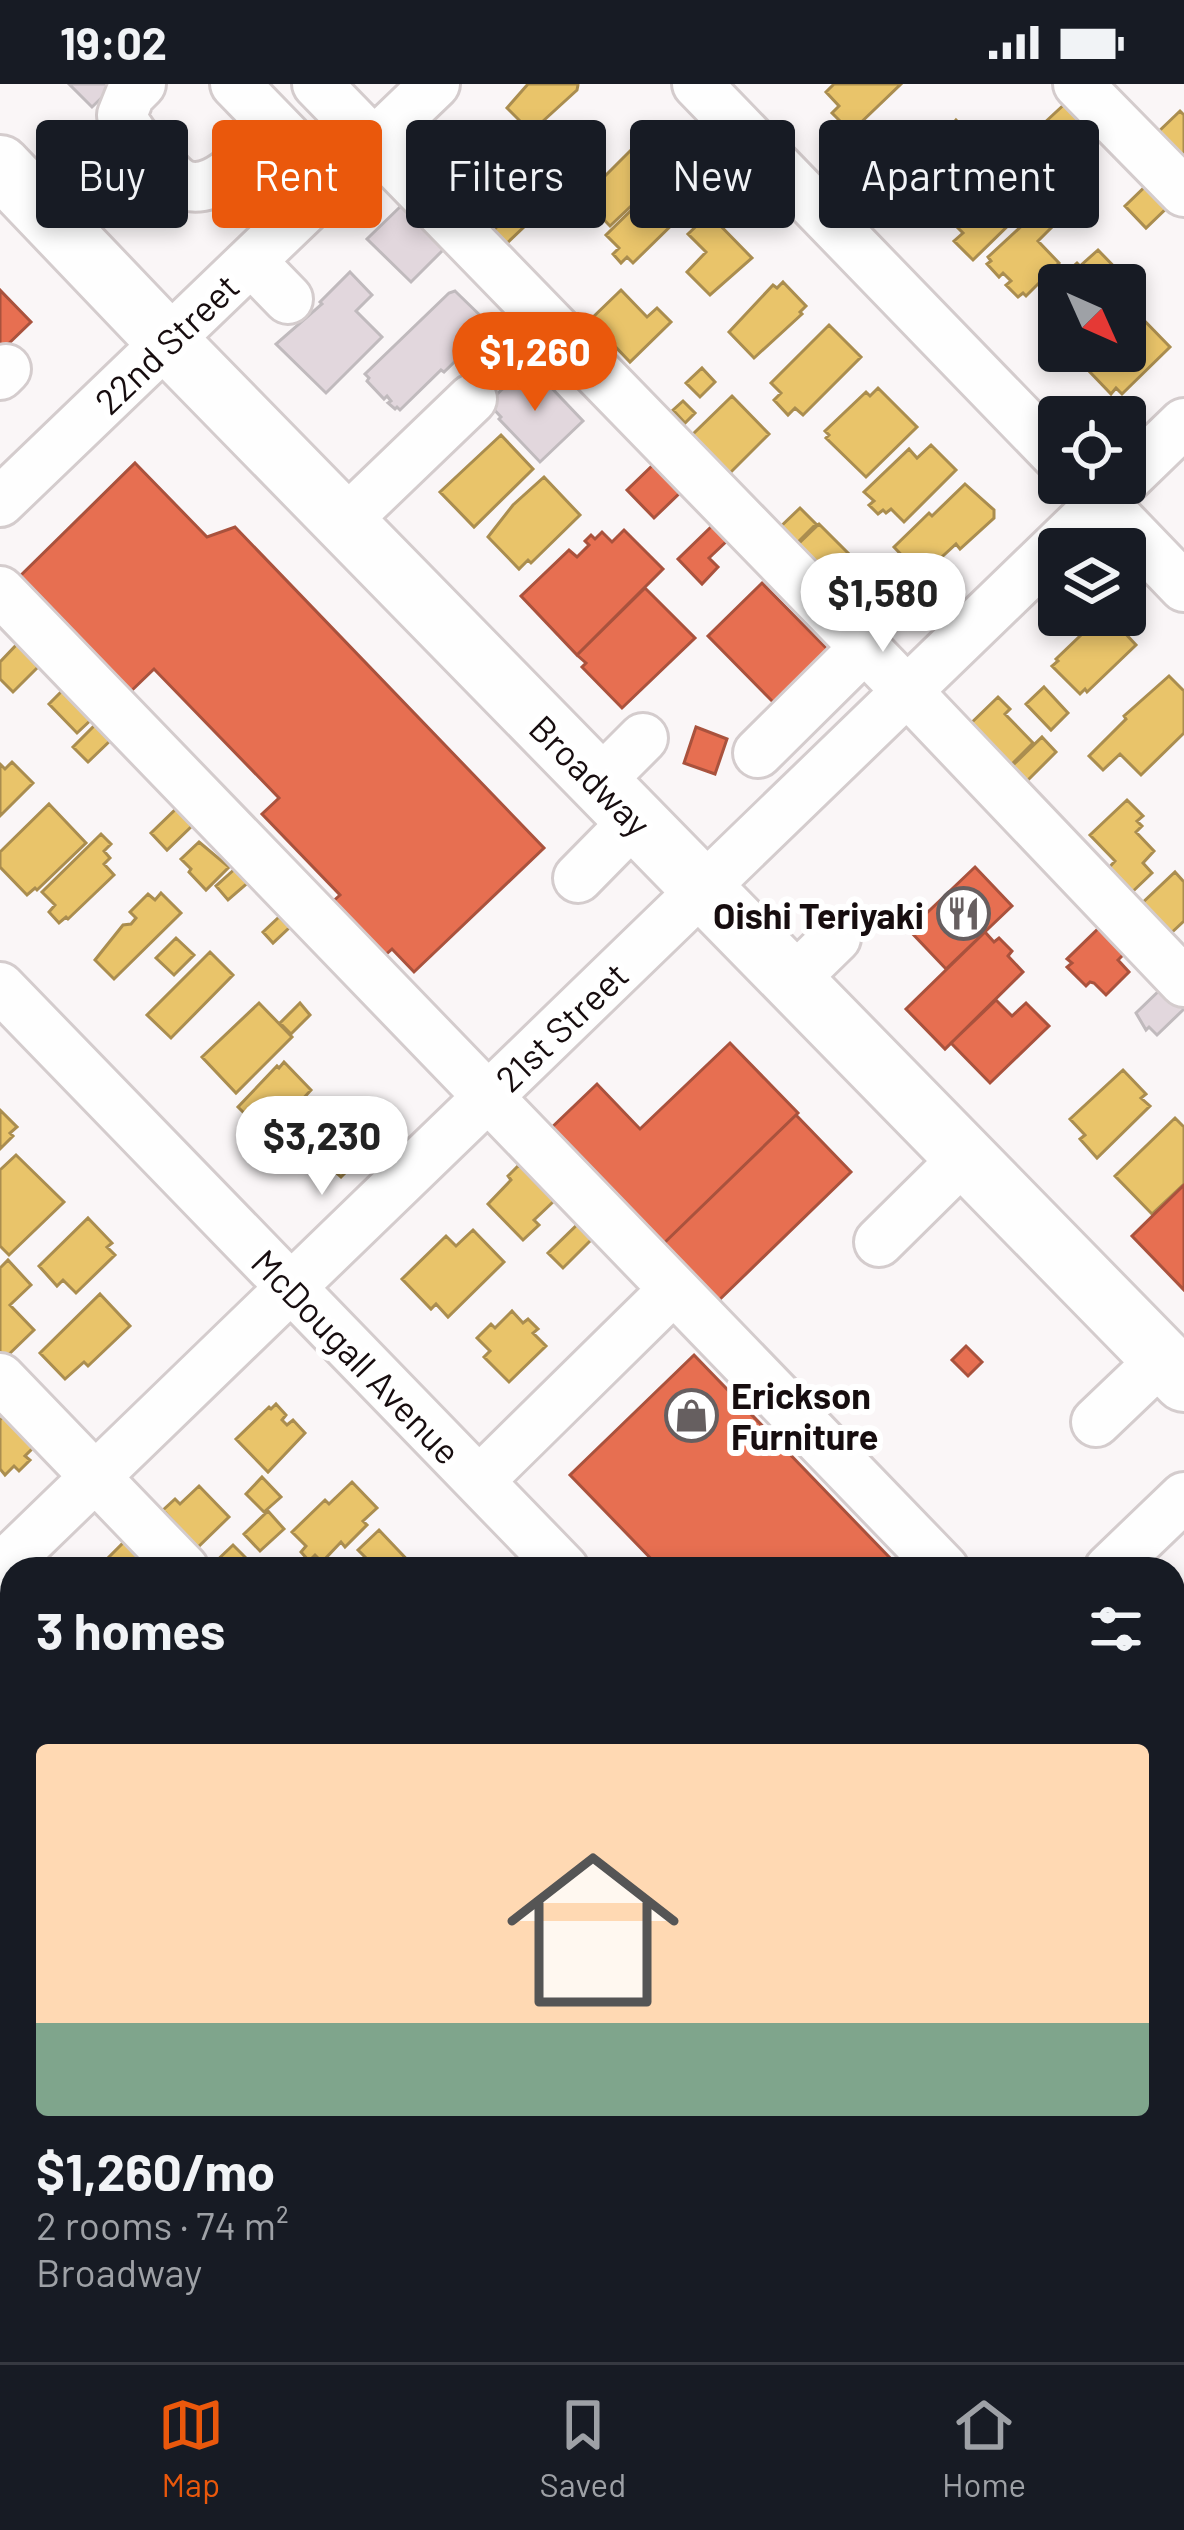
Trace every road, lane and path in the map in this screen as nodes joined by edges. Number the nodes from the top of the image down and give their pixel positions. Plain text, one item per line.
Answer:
1 (141, 84) edge
2 (235, 84) edge
3 (316, 84) edge
4 (436, 84) edge
5 (698, 84) edge
6 (1078, 84) edge
7 (269, 120) edge
8 (351, 120) edge
9 (382, 137) edge
10 (382, 151) edge
11 (0, 166) edge
12 (212, 184) edge
13 (1184, 192) edge
14 (287, 228) edge
15 (251, 261) junction
16 (288, 299) dead end
17 (167, 341) junction
18 (472, 400) dead end
19 (1184, 423) edge
20 (1038, 436) edge
21 (1146, 455) edge
22 (0, 502) edge
23 (1091, 504) edge
24 (1121, 504) edge
25 (344, 522) junction
26 (1184, 587) edge
27 (0, 591) edge
28 (864, 648) junction
29 (907, 691) junction
30 (643, 738) dead end
31 (775, 771) junction
32 (617, 801) junction
33 (578, 878) dead end
34 (703, 888) junction
35 (836, 938) dead end
36 (793, 980) junction
37 (1184, 982) edge
38 (0, 987) edge
39 (487, 1098) junction
40 (965, 1157) junction
41 (879, 1242) dead end
42 (291, 1287) junction
43 (674, 1290) junction
44 (1173, 1370) edge
45 (0, 1378) edge
46 (1096, 1422) dead end
47 (95, 1477) junction
48 (478, 1481) junction
49 (1184, 1497) edge
50 (12, 1557) edge
51 (172, 1557) edge
52 (552, 1557) edge
53 (932, 1557) edge
54 (1122, 1557) edge

1 - 12 street
2 - 7 street
3 - 8 street
4 - 9 street, 22nd Street
5 - 20 street
6 - 13 street
10 - 28 street
11 - 17 main road, Broadway
14 - 15 street, 22nd Street
15 - 16 street
15 - 17 street, 22nd Street
17 - 22 street, 22nd Street
17 - 25 main road, Broadway
18 - 25 street
19 - 21 street, 21st Street
23 - 29 street, 21st Street
24 - 26 street
25 - 32 main road, Broadway
27 - 39 street
28 - 29 street
28 - 31 street
29 - 31 street, 21st Street
29 - 37 street
30 - 32 street
31 - 34 street, 21st Street
32 - 33 street
32 - 34 main road, Broadway
34 - 36 main road, Broadway
34 - 39 street, 21st Street
35 - 36 street
36 - 40 main road, Broadway
38 - 42 street, McDougall Avenue
39 - 42 street, 21st Street
39 - 43 street
40 - 41 street
40 - 44 main road, Broadway
42 - 47 street, 21st Street
42 - 48 street, McDougall Avenue
43 - 48 street
43 - 53 street
44 - 46 street
45 - 47 street
47 - 50 street, 21st Street
47 - 51 street
48 - 52 street, McDougall Avenue
49 - 54 street

